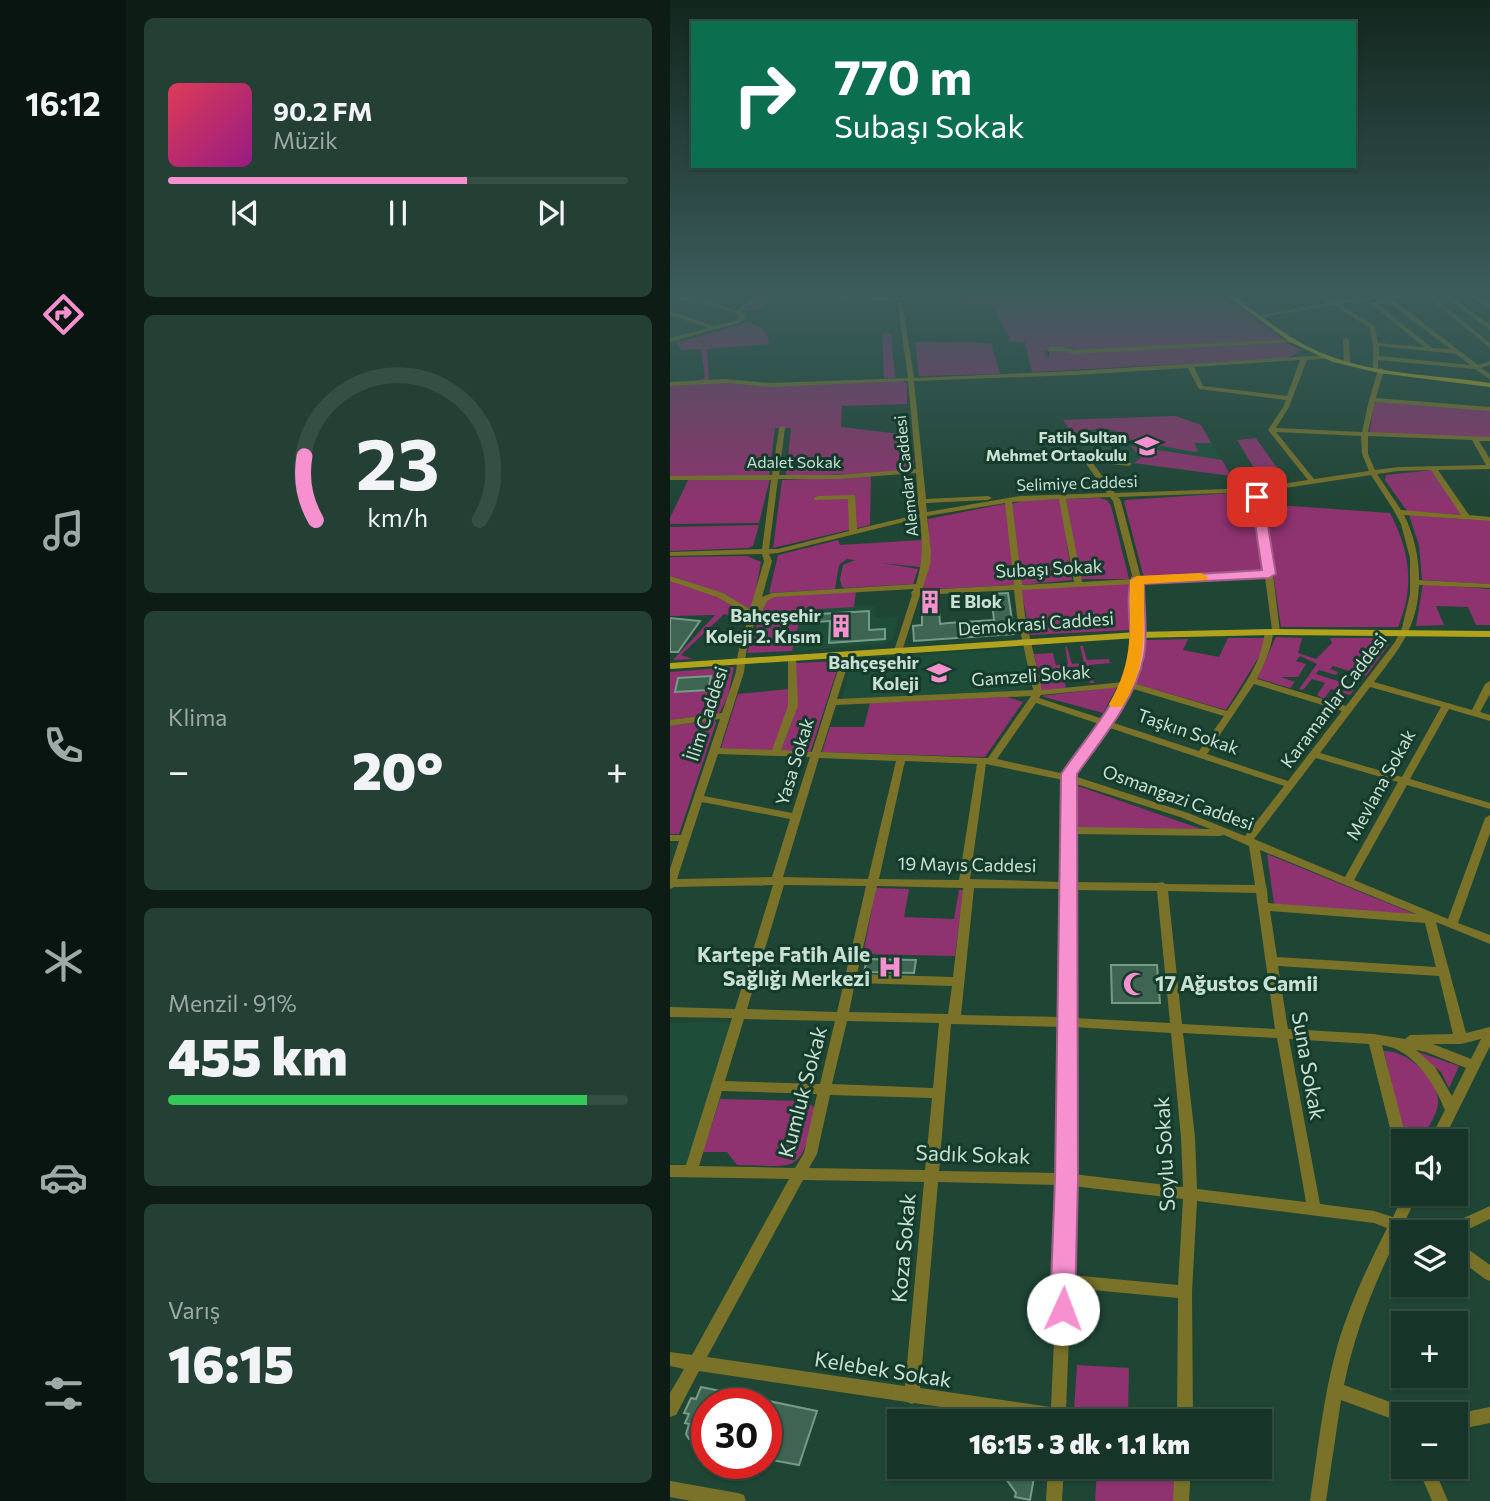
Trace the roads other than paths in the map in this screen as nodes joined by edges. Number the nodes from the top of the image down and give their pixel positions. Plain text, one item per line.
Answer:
1 (909, 366) edge
2 (1175, 366) edge
3 (1191, 366) edge
4 (1301, 366) edge
5 (1363, 366) edge
6 (1377, 366) edge
7 (1466, 366) edge
8 (1480, 366) edge
9 (1477, 367) junction
10 (1378, 369) junction
11 (911, 379) junction
12 (1488, 382) edge
13 (670, 384) edge
14 (1289, 398) junction
15 (1372, 400) junction
16 (1490, 409) edge
17 (782, 428) dead end
18 (1271, 430) junction
19 (1366, 436) junction
20 (1475, 439) junction
21 (1490, 439) edge
22 (1083, 455) junction
23 (1061, 456) dead end
24 (1129, 464) dead end
25 (1490, 467) edge
26 (1433, 468) junction
27 (918, 471) junction
28 (1375, 472) junction
29 (776, 477) junction
30 (670, 478) edge
31 (1312, 481) junction
32 (1254, 490) junction
33 (1114, 495) junction
34 (1062, 496) junction
35 (818, 498) dead end
36 (1020, 498) junction
37 (1008, 500) junction
38 (921, 501) junction
39 (1398, 512) junction
40 (923, 515) junction
41 (1467, 518) junction
42 (1490, 519) edge
43 (853, 532) junction
44 (765, 552) junction
45 (670, 554) edge
46 (1269, 574) junction
47 (670, 578) edge
48 (1137, 580) junction
49 (1415, 582) junction
50 (1078, 583) junction
51 (1018, 586) junction
52 (1490, 586) edge
53 (916, 589) junction
54 (755, 615) junction
55 (1490, 631) edge
56 (1273, 632) junction
57 (1404, 633) junction
58 (1137, 635) junction
59 (1028, 642) junction
60 (898, 651) junction
61 (847, 654) junction
62 (792, 658) junction
63 (742, 661) junction
64 (670, 666) edge
65 (1251, 680) junction
66 (1367, 683) junction
67 (1128, 684) junction
68 (1490, 684) edge
69 (1035, 696) junction
70 (832, 702) junction
71 (1446, 706) junction
72 (1347, 709) junction
73 (1475, 713) junction
74 (1228, 714) junction
75 (725, 715) junction
76 (1490, 718) edge
77 (1106, 722) junction
78 (670, 723) edge
79 (713, 751) junction
80 (775, 754) junction
81 (1202, 754) junction
82 (1314, 754) junction
83 (815, 756) junction
84 (901, 758) junction
85 (986, 761) junction
86 (1068, 778) junction
87 (1403, 780) junction
88 (1291, 785) junction
89 (698, 798) junction
90 (1490, 806) edge
91 (797, 817) junction
92 (1490, 818) edge
93 (1069, 831) junction
94 (1227, 833) junction
95 (670, 838) edge
96 (685, 838) junction
97 (1251, 843) junction
98 (778, 881) junction
99 (1348, 881) junction
100 (871, 882) junction
101 (967, 883) junction
102 (670, 884) edge
103 (1067, 884) junction
104 (1162, 886) junction
105 (1262, 889) junction
106 (1265, 907) junction
107 (1429, 917) junction
108 (1452, 924) junction
109 (1490, 940) edge
110 (1272, 961) junction
111 (1444, 972) junction
112 (852, 978) junction
113 (958, 982) junction
114 (670, 1013) edge
115 (739, 1014) junction
116 (843, 1017) junction
117 (670, 1019) edge
118 (949, 1019) junction
119 (1067, 1022) junction
120 (1176, 1026) junction
121 (1490, 1032) edge
122 (1282, 1033) junction
123 (1374, 1039) junction
124 (1461, 1039) junction
125 (1388, 1040) junction
126 (1480, 1059) edge
127 (717, 1086) junction
128 (825, 1089) junction
129 (938, 1093) junction
130 (1451, 1110) junction
131 (1397, 1129) edge
132 (1442, 1129) edge
133 (670, 1171) edge
134 (691, 1171) junction
135 (801, 1173) junction
136 (931, 1175) junction
137 (1066, 1179) junction
138 (1190, 1195) junction
139 (1314, 1209) junction
140 (1490, 1212) edge
141 (1391, 1222) edge
142 (1468, 1222) edge
143 (1391, 1237) edge
144 (1468, 1258) edge
145 (1490, 1274) edge
146 (1064, 1282) junction
147 (1185, 1292) junction
148 (670, 1359) edge
149 (697, 1363) junction
150 (1335, 1390) junction
151 (912, 1396) junction
152 (670, 1409) edge
153 (995, 1409) edge
154 (1058, 1409) edge
155 (1185, 1409) edge
156 (1391, 1411) edge
157 (1490, 1415) edge
158 (1468, 1420) edge
159 (1055, 1479) edge
160 (1182, 1479) edge
161 (1431, 1479) edge
162 (670, 1489) edge
163 (738, 1501) edge
164 (1054, 1501) edge
165 (1181, 1501) edge
166 (1318, 1501) edge
167 (1440, 1501) edge

1 - 11 street, Alemdar Caddesi
2 - 11 street
3 - 14 street
4 - 14 street
5 - 10 main road
6 - 10 street, Karamanlar Caddesi
7 - 9 street
8 - 9 street
9 - 12 street
10 - 12 main road
10 - 15 street, Karamanlar Caddesi
11 - 13 street
11 - 27 street, Alemdar Caddesi
14 - 18 street
15 - 16 street
15 - 19 street, Karamanlar Caddesi
17 - 29 street, İlim Caddesi
18 - 19 street
18 - 31 street
19 - 20 street
19 - 28 street, Karamanlar Caddesi
20 - 21 street
20 - 25 street
22 - 23 street
22 - 24 street
22 - 33 street
25 - 26 street, Selimiye Caddesi
26 - 28 street, Selimiye Caddesi
26 - 41 street
27 - 29 street, Adalet Sokak
27 - 38 street, Alemdar Caddesi
28 - 31 street, Selimiye Caddesi
28 - 39 street, Karamanlar Caddesi
29 - 30 street, Adalet Sokak
29 - 44 street, İlim Caddesi
31 - 32 street, Selimiye Caddesi
32 - 33 street, Selimiye Caddesi
32 - 46 street
33 - 34 street, Selimiye Caddesi
33 - 48 street
34 - 36 street, Selimiye Caddesi
34 - 50 street
35 - 43 street
36 - 37 street, Selimiye Caddesi
36 - 38 street
37 - 40 street, Selimiye Caddesi
37 - 51 street
38 - 40 street, Alemdar Caddesi
39 - 41 street
39 - 49 street, Karamanlar Caddesi
40 - 43 street, Selimiye Caddesi
40 - 53 street, Alemdar Caddesi
41 - 42 street
43 - 44 street, Selimiye Caddesi
44 - 45 street, Selimiye Caddesi
44 - 54 street, İlim Caddesi
46 - 48 street, Subaşı Sokak
46 - 56 street
47 - 54 street
48 - 50 street, Subaşı Sokak
48 - 58 street
49 - 52 street
49 - 57 street, Karamanlar Caddesi
50 - 51 street, Subaşı Sokak
51 - 53 street, Subaşı Sokak
51 - 59 street
53 - 54 street, Subaşı Sokak
53 - 60 street, Alemdar Caddesi
54 - 63 street, İlim Caddesi
55 - 57 main road, Demokrasi Caddesi
56 - 57 main road, Demokrasi Caddesi
56 - 58 main road, Demokrasi Caddesi
56 - 65 street
57 - 66 street, Karamanlar Caddesi
58 - 59 main road, Demokrasi Caddesi
58 - 67 street
59 - 60 main road, Demokrasi Caddesi
59 - 69 street
60 - 61 main road, Demokrasi Caddesi
61 - 62 main road, Demokrasi Caddesi
61 - 70 street, Yasa Sokak
62 - 63 main road, Demokrasi Caddesi
62 - 80 street
63 - 64 main road, Demokrasi Caddesi
63 - 75 street, İlim Caddesi
65 - 72 street
65 - 74 street
66 - 71 street
66 - 72 street, Karamanlar Caddesi
67 - 69 street, Gamzeli Sokak
67 - 74 street, Gamzeli Sokak
67 - 77 street
68 - 73 street
69 - 70 street, Gamzeli Sokak
69 - 77 street, Taşkın Sokak
69 - 85 street
70 - 83 street, Yasa Sokak
71 - 73 street
71 - 87 street, Mevlana Sokak
72 - 82 street, Karamanlar Caddesi
73 - 76 street
74 - 81 street
75 - 78 street
75 - 79 street, İlim Caddesi
77 - 81 street, Taşkın Sokak
77 - 86 street
79 - 80 street, Osmangazi Caddesi
79 - 89 street, İlim Caddesi
80 - 83 street, Osmangazi Caddesi
81 - 88 street, Taşkın Sokak
82 - 87 street
82 - 88 street, Karamanlar Caddesi
83 - 84 street, Osmangazi Caddesi
83 - 91 street, Yasa Sokak
84 - 85 street, Osmangazi Caddesi
84 - 100 street, Kumluk Sokak
85 - 86 street, Osmangazi Caddesi
85 - 101 street
86 - 93 street
86 - 94 street, Osmangazi Caddesi
87 - 90 street
87 - 99 street, Mevlana Sokak
88 - 97 street, Karamanlar Caddesi
89 - 91 street
89 - 96 street, İlim Caddesi
91 - 98 street, Yasa Sokak
92 - 108 street
93 - 94 street
93 - 103 street
94 - 97 street, Osmangazi Caddesi
95 - 96 street
96 - 102 street, İlim Caddesi
97 - 99 street, Osmangazi Caddesi
97 - 105 street, Suna Sokak
98 - 100 street, 19 Mayıs Caddesi
98 - 102 street, 19 Mayıs Caddesi
98 - 115 street, Yasa Sokak
99 - 107 street, Osmangazi Caddesi
100 - 101 street, 19 Mayıs Caddesi
100 - 112 street, Kumluk Sokak
101 - 103 street, 19 Mayıs Caddesi
101 - 113 street, Koza Sokak
103 - 104 street, 19 Mayıs Caddesi
103 - 119 street
104 - 105 street, 19 Mayıs Caddesi
104 - 120 street, Soylu Sokak
105 - 106 street, Suna Sokak
106 - 107 street
106 - 110 street, Suna Sokak
107 - 108 street, Osmangazi Caddesi
107 - 111 street
108 - 109 street, Osmangazi Caddesi
110 - 111 street
110 - 122 street, Suna Sokak
111 - 124 street
112 - 113 street
112 - 116 street, Kumluk Sokak
113 - 118 street, Koza Sokak
114 - 115 street
115 - 116 street
115 - 117 street
115 - 127 street, Yasa Sokak
116 - 118 street
116 - 128 street, Kumluk Sokak
118 - 119 street
118 - 129 street, Koza Sokak
119 - 120 street
119 - 137 street
120 - 122 street
120 - 138 street, Soylu Sokak
121 - 124 street
121 - 126 street
122 - 123 street
122 - 139 street, Suna Sokak
123 - 125 street
123 - 131 street
124 - 125 street
125 - 126 street
125 - 130 street
126 - 130 street
127 - 128 street
127 - 134 street, Yasa Sokak
128 - 129 street
128 - 135 street, Kumluk Sokak
129 - 136 street, Koza Sokak
130 - 132 street
133 - 134 street, Sadık Sokak
134 - 135 street, Sadık Sokak
135 - 136 street, Sadık Sokak
135 - 149 street, Kumluk Sokak
136 - 137 street, Sadık Sokak
136 - 151 street, Koza Sokak
137 - 138 street, Sadık Sokak
137 - 146 street
138 - 139 street, Sadık Sokak
138 - 147 street, Soylu Sokak
139 - 141 street, Sadık Sokak
140 - 142 street
143 - 150 street
144 - 145 street
146 - 147 street
146 - 154 street
147 - 155 street, Soylu Sokak
148 - 149 street, Kelebek Sokak
149 - 151 street, Kelebek Sokak
149 - 152 street, Kumluk Sokak
150 - 156 street
150 - 166 street
151 - 153 street, Kelebek Sokak
157 - 158 street
159 - 164 street
160 - 165 street
161 - 167 street
162 - 163 street

